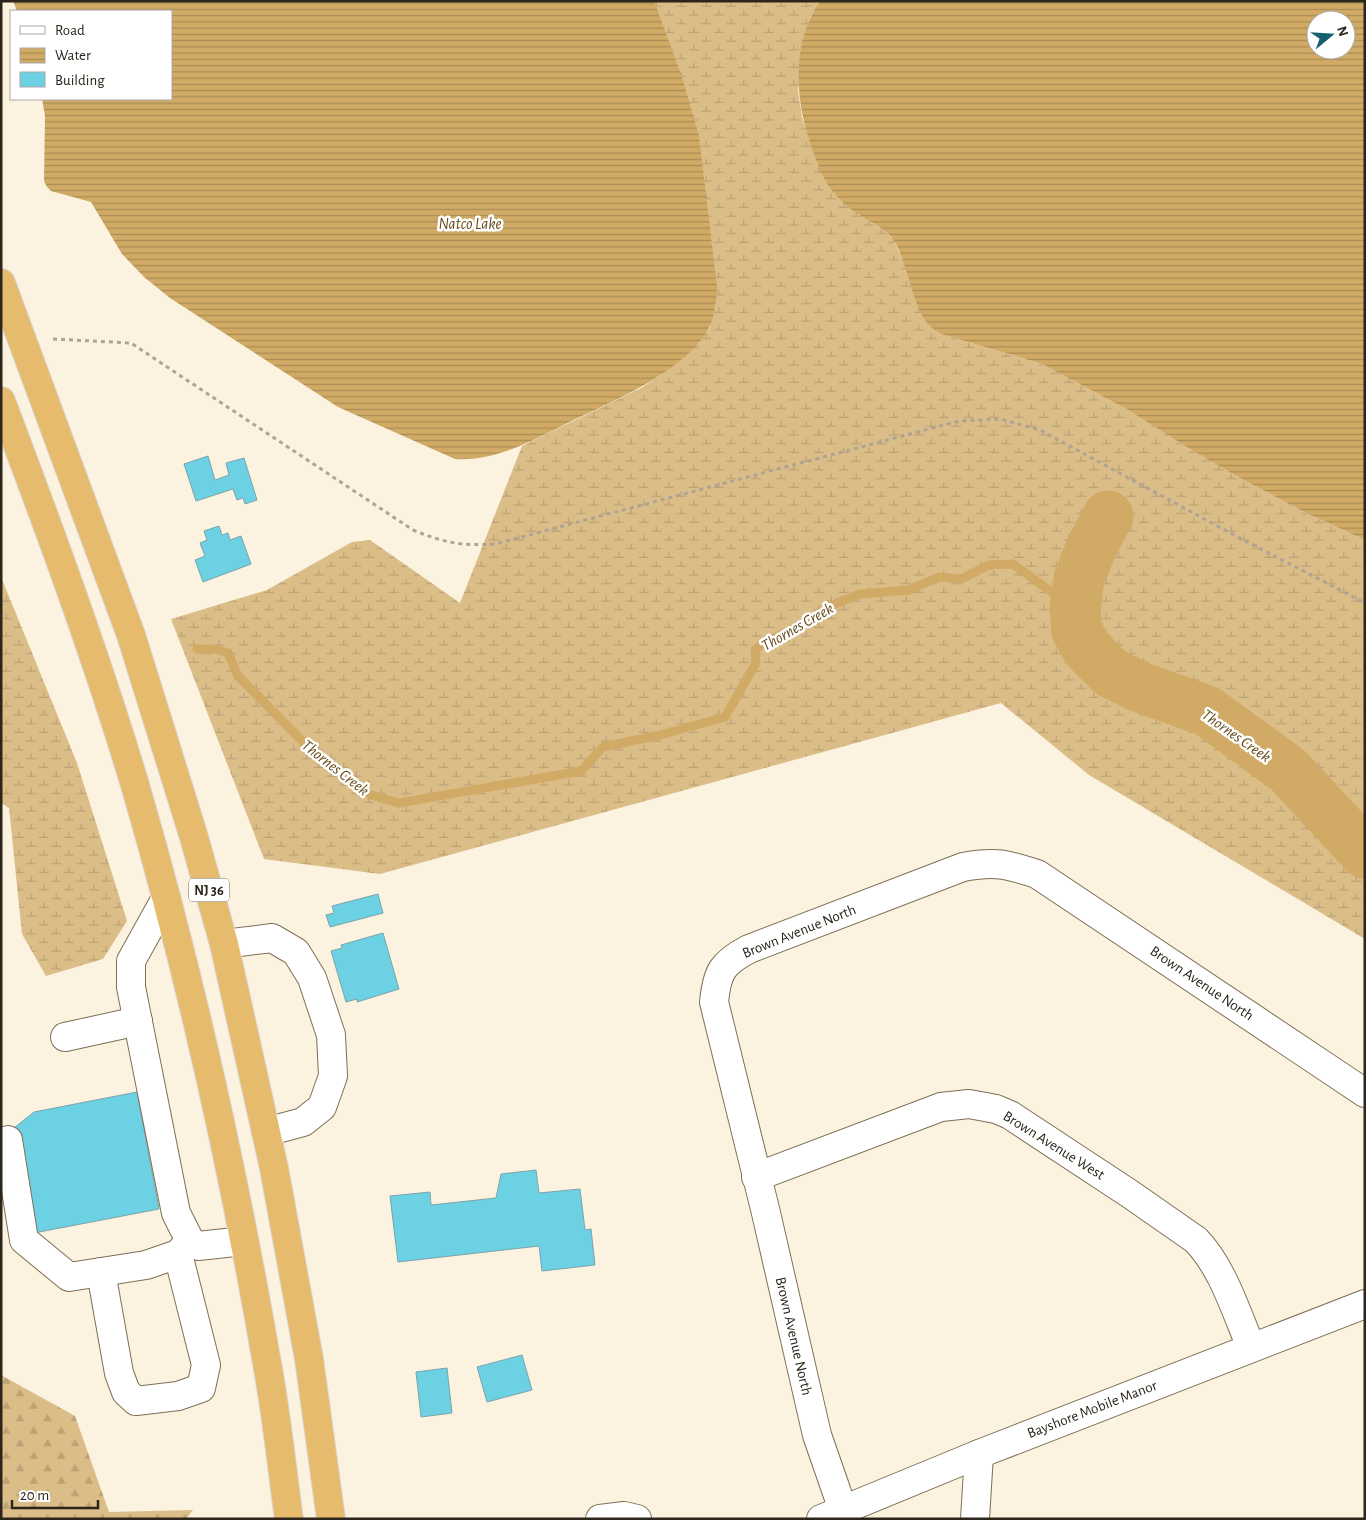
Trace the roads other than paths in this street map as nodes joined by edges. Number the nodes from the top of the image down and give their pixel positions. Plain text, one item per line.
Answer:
1 (1, 283) edge
2 (1, 401) edge
3 (166, 898) junction
4 (224, 944) junction
5 (138, 1022) junction
6 (65, 1037) dead end
7 (1365, 1093) edge
8 (266, 1132) junction
9 (8, 1140) dead end
10 (756, 1177) junction
11 (244, 1241) junction
12 (184, 1248) junction
13 (101, 1272) junction
14 (1365, 1304) edge
15 (1251, 1347) junction
16 (979, 1454) junction
17 (832, 1514) edge
18 (289, 1519) edge
19 (331, 1519) edge
20 (600, 1519) edge
21 (637, 1519) edge
22 (976, 1519) edge

1 - 4 highway, NJ 36
2 - 3 highway, NJ 36
3 - 5 street
3 - 11 highway, NJ 36
4 - 8 highway, NJ 36
4 - 8 street
5 - 6 street
5 - 12 street
7 - 10 street, Brown Avenue North
8 - 19 highway, NJ 36
9 - 13 street
10 - 15 street, Brown Avenue West
10 - 17 street, Brown Avenue North
11 - 12 street
11 - 18 highway, NJ 36
12 - 13 street
12 - 13 street
14 - 15 street, Bayshore Mobile Manor
15 - 16 street, Bayshore Mobile Manor
16 - 17 street, Bayshore Mobile Manor
16 - 22 street
20 - 21 street

